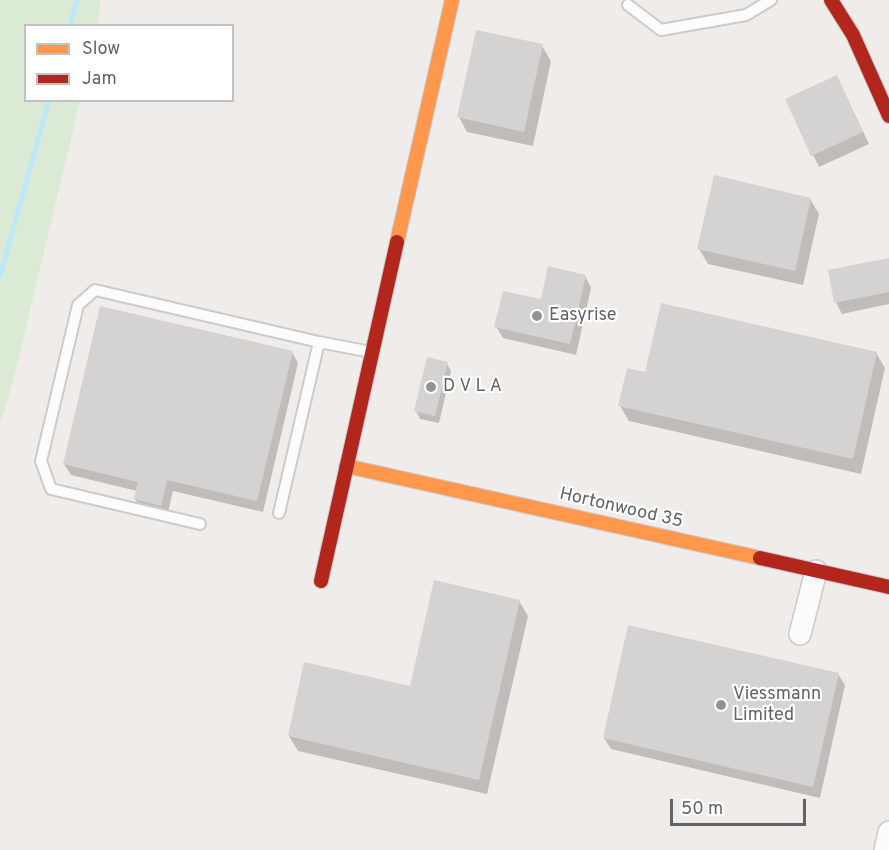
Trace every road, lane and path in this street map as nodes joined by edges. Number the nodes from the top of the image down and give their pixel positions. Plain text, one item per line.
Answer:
1 (452, 0) edge
2 (771, 0) edge
3 (831, 0) edge
4 (628, 5) dead end
5 (889, 116) edge
6 (319, 342) junction
7 (372, 352) junction
8 (346, 466) junction
9 (279, 513) dead end
10 (200, 524) dead end
11 (816, 571) junction
12 (321, 581) dead end
13 (889, 587) edge
14 (800, 634) dead end
15 (889, 832) edge
16 (885, 850) edge

1 - 7 street
2 - 4 lane
3 - 5 street
6 - 7 lane
6 - 9 lane
6 - 10 lane
7 - 8 street
8 - 11 street, Hortonwood 35
8 - 12 street
11 - 13 street, Hortonwood 35
11 - 14 street
15 - 16 street

